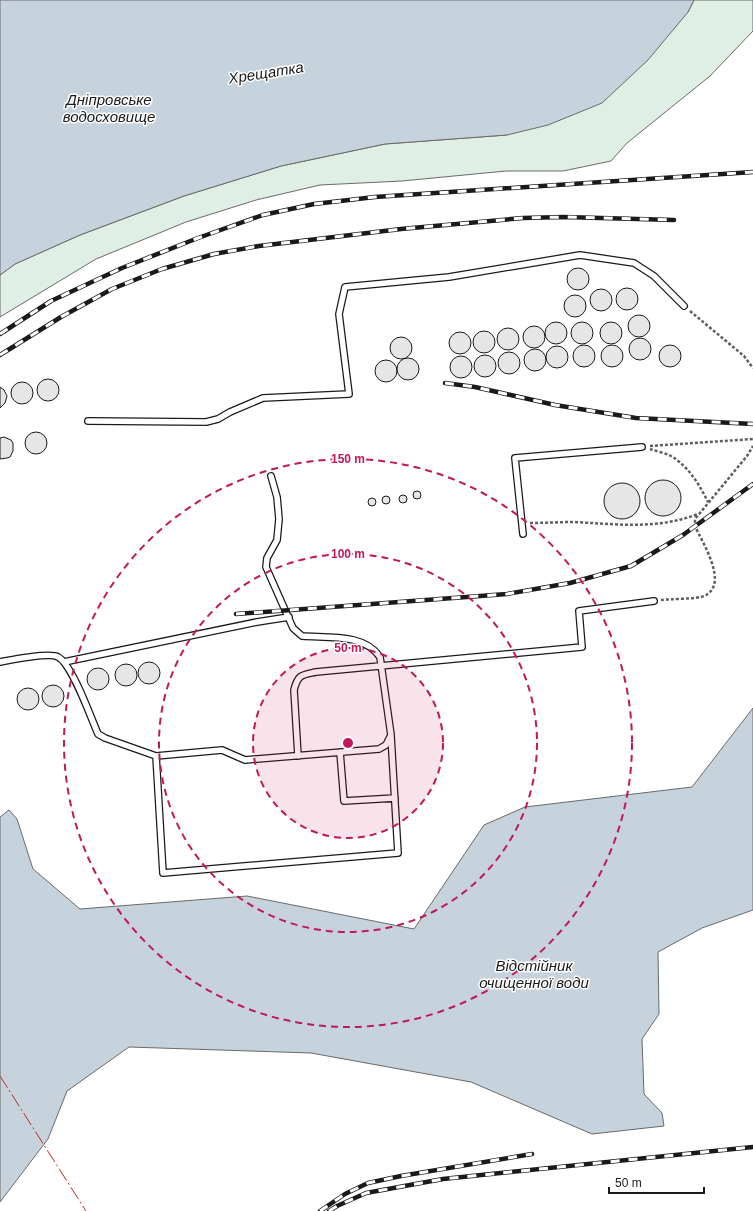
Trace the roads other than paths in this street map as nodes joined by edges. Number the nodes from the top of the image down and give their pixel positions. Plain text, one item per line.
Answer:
1 (684, 306) road end
2 (88, 421) dead end
3 (642, 446) road end
4 (271, 476) dead end
5 (523, 534) dead end
6 (654, 601) road end
7 (289, 617) junction
8 (0, 662) edge
9 (64, 662) junction
10 (381, 666) junction
11 (391, 736) junction
12 (340, 752) junction
13 (156, 756) junction
14 (298, 756) junction
15 (395, 798) junction

1 - 2 lane
3 - 5 lane
4 - 7 lane
6 - 10 lane
7 - 9 lane
7 - 10 lane
8 - 9 lane
9 - 13 lane
10 - 11 lane
10 - 14 lane
11 - 12 lane
11 - 15 lane
12 - 14 lane
12 - 15 lane
13 - 14 lane
13 - 15 lane

